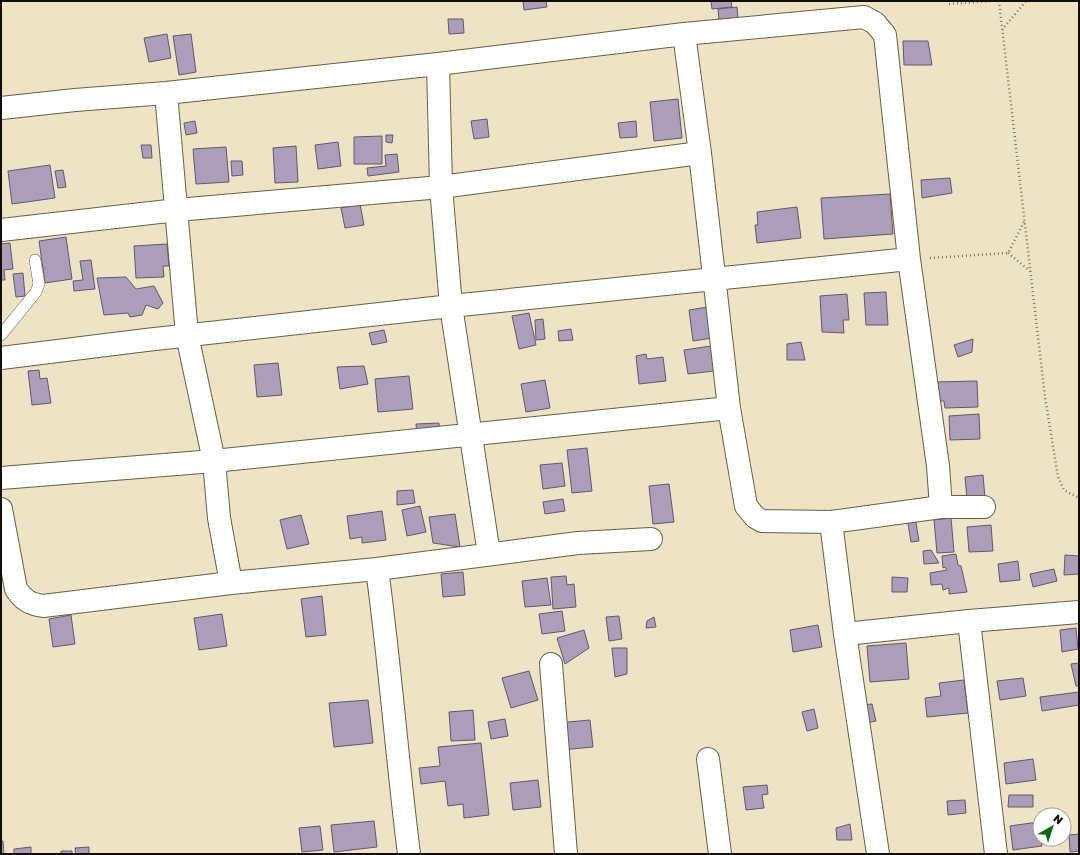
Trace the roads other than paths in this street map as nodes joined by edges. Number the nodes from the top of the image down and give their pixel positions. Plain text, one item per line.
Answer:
1 (684, 34) junction
2 (438, 64) junction
3 (166, 93) junction
4 (1, 108) edge
5 (700, 153) junction
6 (441, 187) junction
7 (177, 210) junction
8 (1, 230) edge
9 (909, 259) junction
10 (35, 260) dead end
11 (714, 280) junction
12 (451, 306) junction
13 (1, 335) edge
14 (187, 335) junction
15 (1, 358) edge
16 (729, 408) junction
17 (471, 434) junction
18 (214, 461) junction
19 (1, 478) edge
20 (941, 507) junction
21 (984, 507) dead end
22 (1, 509) edge
23 (831, 522) junction
24 (651, 539) dead end
25 (489, 554) junction
26 (378, 569) junction
27 (231, 583) junction
28 (1079, 612) edge
29 (969, 621) junction
30 (845, 634) junction
31 (551, 664) dead end
32 (708, 759) dead end
33 (409, 854) edge
34 (566, 854) edge
35 (720, 854) edge
36 (878, 854) edge
37 (996, 854) edge

1 - 2 street
1 - 5 street
1 - 9 street
2 - 3 street
2 - 6 street
3 - 4 street
3 - 7 street
5 - 6 street
5 - 11 street
6 - 7 street
6 - 12 street
7 - 8 street
7 - 14 street
9 - 11 street
9 - 20 street
10 - 13 lane
11 - 12 street
11 - 16 street
12 - 14 street
12 - 17 street
14 - 15 street
14 - 18 street
16 - 17 street
16 - 23 street
17 - 18 street
17 - 25 street
18 - 19 street
18 - 27 street
20 - 21 street
20 - 23 street
22 - 27 street
23 - 30 street
24 - 25 street
25 - 26 street
26 - 27 street
26 - 33 street
28 - 29 street
29 - 30 street
29 - 37 street
30 - 36 street
31 - 34 street
32 - 35 street

